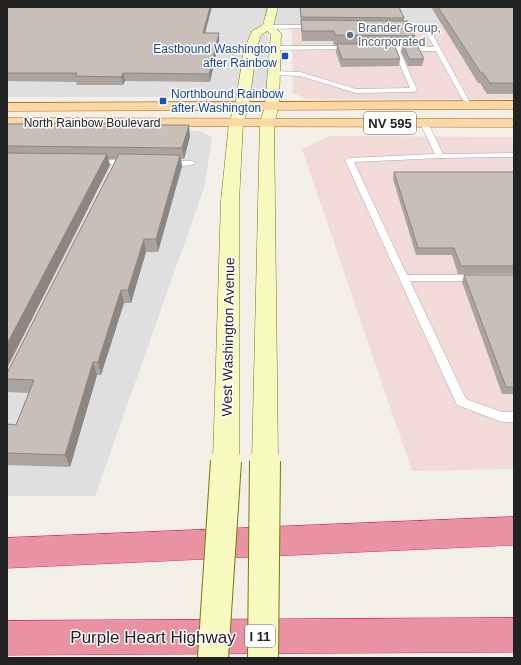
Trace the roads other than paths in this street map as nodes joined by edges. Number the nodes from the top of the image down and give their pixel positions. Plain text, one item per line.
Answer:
1 (273, 7) edge
2 (268, 27) junction
3 (319, 27) edge
4 (388, 27) edge
5 (275, 48) junction
6 (358, 48) edge
7 (373, 48) edge
8 (396, 48) junction
9 (438, 49) junction
10 (274, 74) junction
11 (356, 91) junction
12 (417, 98) junction
13 (514, 105) edge
14 (361, 106) junction
15 (469, 106) junction
16 (7, 107) edge
17 (239, 115) junction
18 (269, 115) junction
19 (7, 122) edge
20 (424, 123) junction
21 (514, 123) edge
22 (514, 155) edge
23 (440, 156) junction
24 (85, 162) edge
25 (162, 163) edge
26 (192, 163) dead end
27 (106, 183) edge
28 (403, 278) junction
29 (490, 278) edge
30 (514, 417) edge
31 (514, 530) edge
32 (7, 553) edge
33 (514, 635) edge
34 (7, 638) edge
35 (213, 658) edge
36 (263, 658) edge

1 - 2 main road
2 - 3 lane
2 - 5 main road
2 - 17 main road, West Washington Avenue
4 - 9 lane
5 - 6 lane
5 - 10 main road
7 - 8 lane
8 - 9 lane
8 - 12 lane
9 - 15 lane
10 - 11 lane
10 - 18 main road
11 - 12 lane
11 - 14 lane
12 - 14 main road, North Rainbow Boulevard / NV 595
12 - 15 main road, North Rainbow Boulevard / NV 595
13 - 15 main road, North Rainbow Boulevard / NV 595
14 - 18 main road, North Rainbow Boulevard / NV 595
16 - 17 main road, North Rainbow Boulevard
17 - 18 main road, North Rainbow Boulevard / NV 595
17 - 19 main road, North Rainbow Boulevard
17 - 35 main road, West Washington Avenue, bridge
18 - 20 main road, North Rainbow Boulevard / NV 595
18 - 36 main road, bridge
20 - 21 main road, North Rainbow Boulevard / NV 595
20 - 23 lane
22 - 23 lane
23 - 28 lane
24 - 27 lane
25 - 26 lane
28 - 29 lane
28 - 30 lane
31 - 32 highway
33 - 34 highway, Purple Heart Highway / I 11

